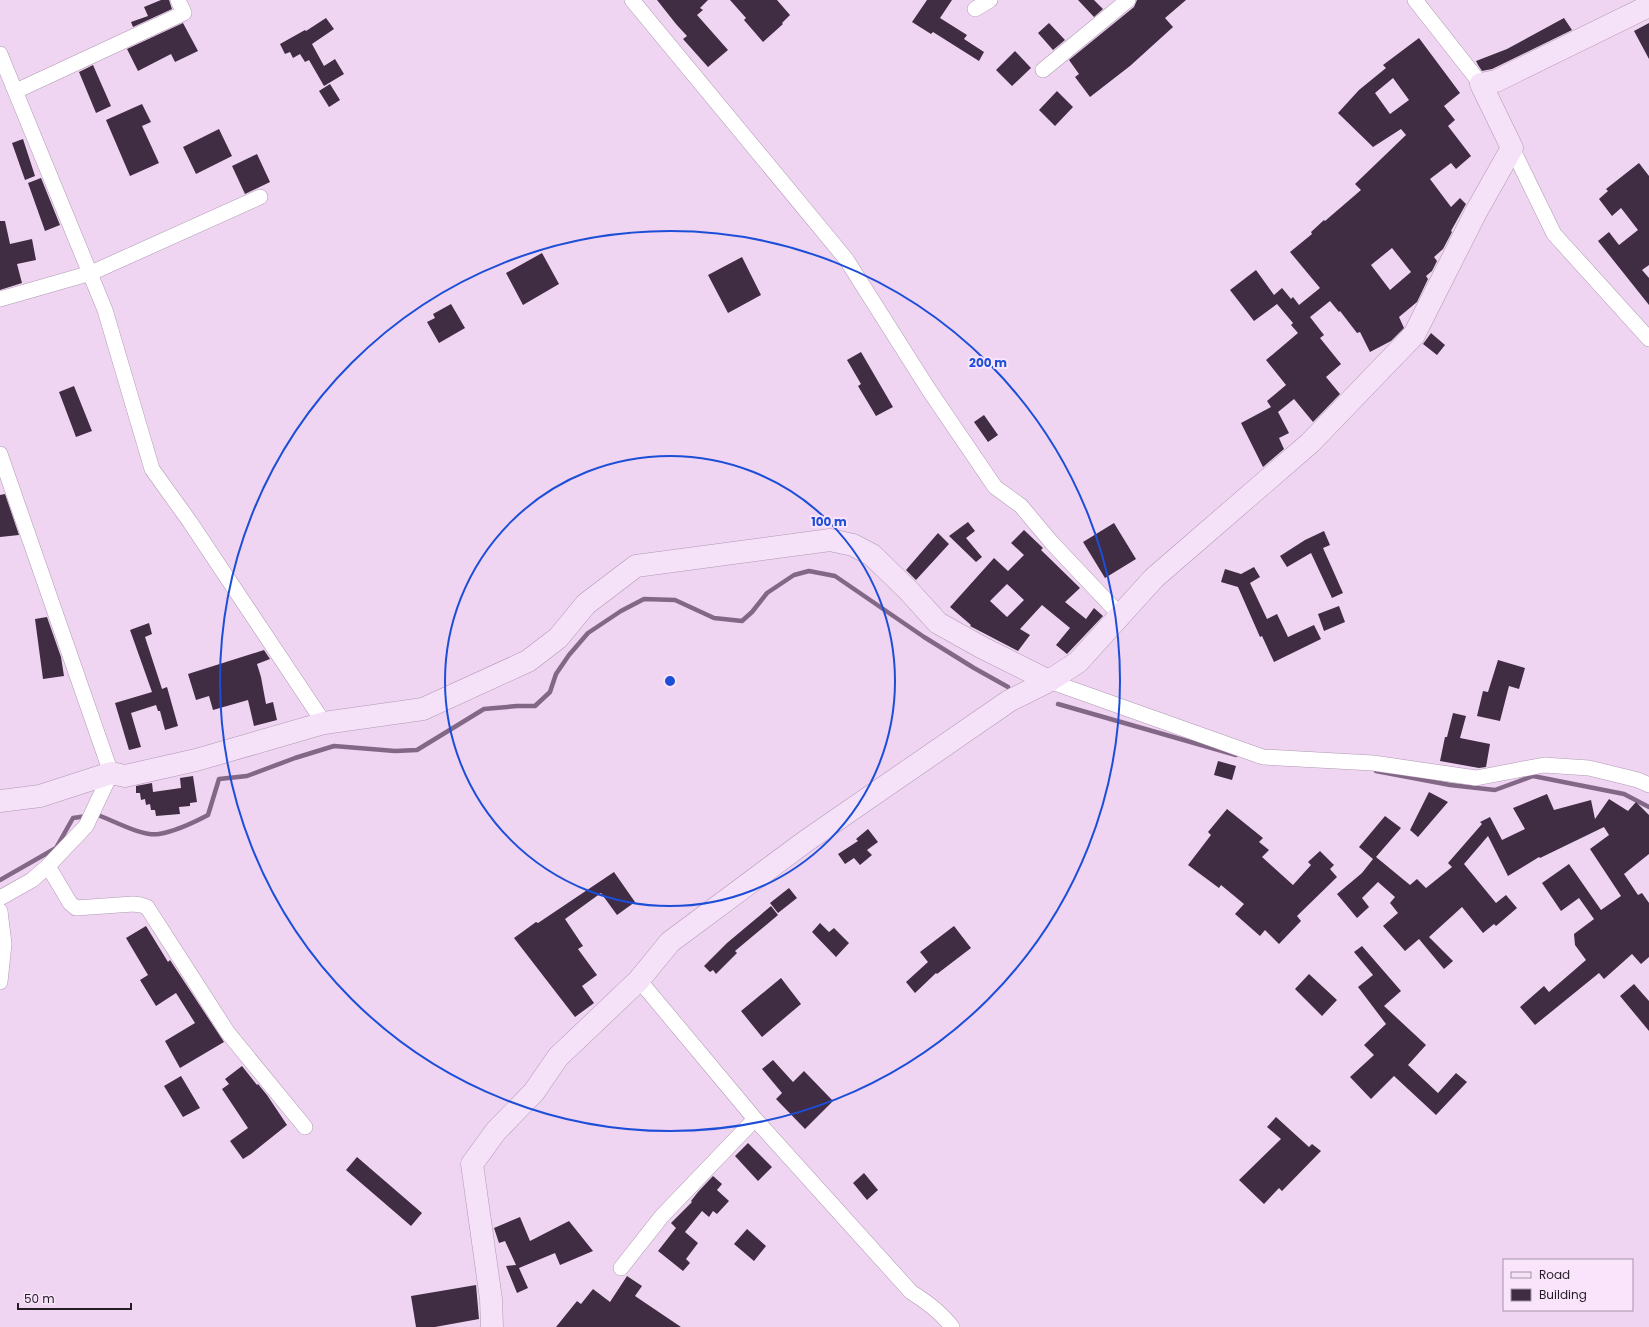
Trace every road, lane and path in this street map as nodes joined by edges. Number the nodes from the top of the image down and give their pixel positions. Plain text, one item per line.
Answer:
1 (178, 0) edge
2 (632, 0) edge
3 (990, 0) edge
4 (1128, 0) edge
5 (1415, 0) edge
6 (1649, 6) edge
7 (976, 9) dead end
8 (0, 54) edge
9 (1043, 70) dead end
10 (1481, 84) junction
11 (16, 91) junction
12 (1512, 148) junction
13 (260, 197) dead end
14 (91, 273) junction
15 (0, 299) edge
16 (1649, 339) edge
17 (0, 454) edge
18 (1120, 615) junction
19 (1049, 681) junction
20 (324, 724) junction
21 (108, 779) junction
22 (1649, 785) edge
23 (0, 800) edge
24 (48, 866) junction
25 (0, 898) edge
26 (0, 911) edge
27 (640, 980) junction
28 (0, 982) edge
29 (755, 1119) junction
30 (305, 1127) dead end
31 (622, 1268) dead end
32 (492, 1327) edge
33 (952, 1327) edge

1 - 11 street
2 - 18 street
3 - 7 street
4 - 9 street
5 - 10 street
6 - 10 street
8 - 11 street
10 - 12 street
11 - 14 street
12 - 16 street
12 - 18 street
13 - 14 street
14 - 15 street
14 - 20 street
17 - 21 street
18 - 19 street
19 - 20 street
19 - 22 street
19 - 27 street
20 - 21 street
21 - 23 street
21 - 24 street
24 - 25 street
24 - 30 street
26 - 28 street
27 - 29 street
27 - 32 street
29 - 31 street
29 - 33 street

